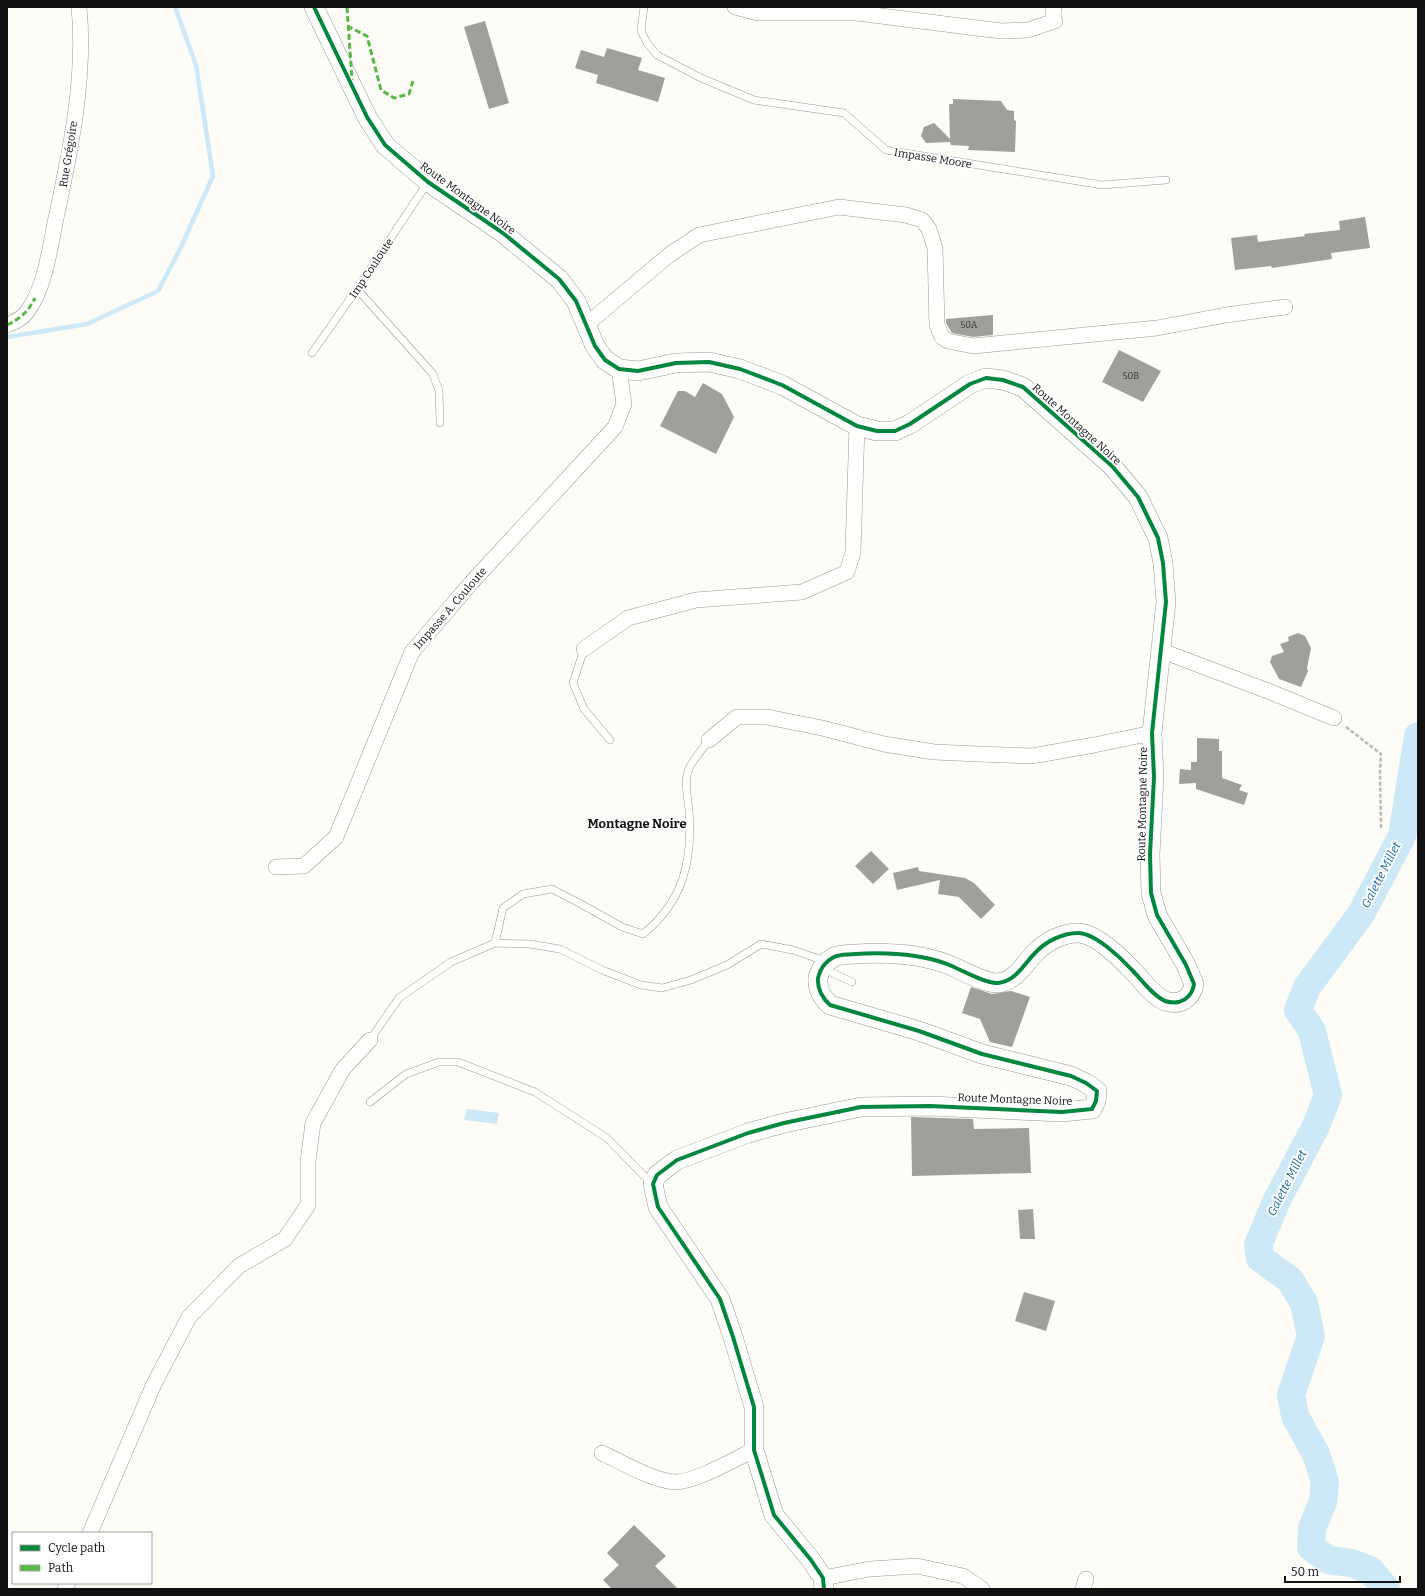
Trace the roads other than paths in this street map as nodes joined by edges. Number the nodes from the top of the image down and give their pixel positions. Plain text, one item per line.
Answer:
1 (79, 7) edge
2 (314, 7) edge
3 (644, 7) edge
4 (735, 7) edge
5 (1054, 12) edge
6 (1166, 180) dead end
7 (428, 182) junction
8 (357, 289) junction
9 (1285, 308) dead end
10 (586, 325) junction
11 (7, 326) edge
12 (312, 353) dead end
13 (619, 369) junction
14 (440, 423) dead end
15 (857, 426) junction
16 (584, 649) joint
17 (1162, 651) junction
18 (1334, 718) road end
19 (1152, 733) junction
20 (610, 740) dead end
21 (709, 740) joint
22 (276, 867) dead end
23 (495, 943) junction
24 (830, 958) junction
25 (852, 982) dead end
26 (370, 1040) joint
27 (370, 1102) dead end
28 (653, 1184) junction
29 (754, 1450) junction
30 (602, 1453) dead end
31 (90, 1532) edge
32 (824, 1584) edge
33 (982, 1589) edge

1 - 11 street, Rue Grégoire
2 - 7 street, Route Montagne Noire
3 - 6 lane, Impasse Moore
4 - 5 street
7 - 8 lane, Imp Couloute
7 - 10 street, Route Montagne Noire
8 - 12 lane, Imp Couloute
8 - 14 lane
9 - 10 street
10 - 13 street, Route Montagne Noire
13 - 15 street, Route Montagne Noire
13 - 22 street, Impasse A. Couloute
15 - 16 street
15 - 17 street, Route Montagne Noire
16 - 20 lane
17 - 18 street
17 - 19 street, Route Montagne Noire
19 - 21 street
19 - 24 street, Route Montagne Noire
21 - 23 lane
23 - 24 lane
23 - 26 lane
24 - 25 lane
24 - 28 street, Route Montagne Noire
26 - 31 street
27 - 28 lane
28 - 29 street
29 - 30 street
29 - 32 street
32 - 33 street

